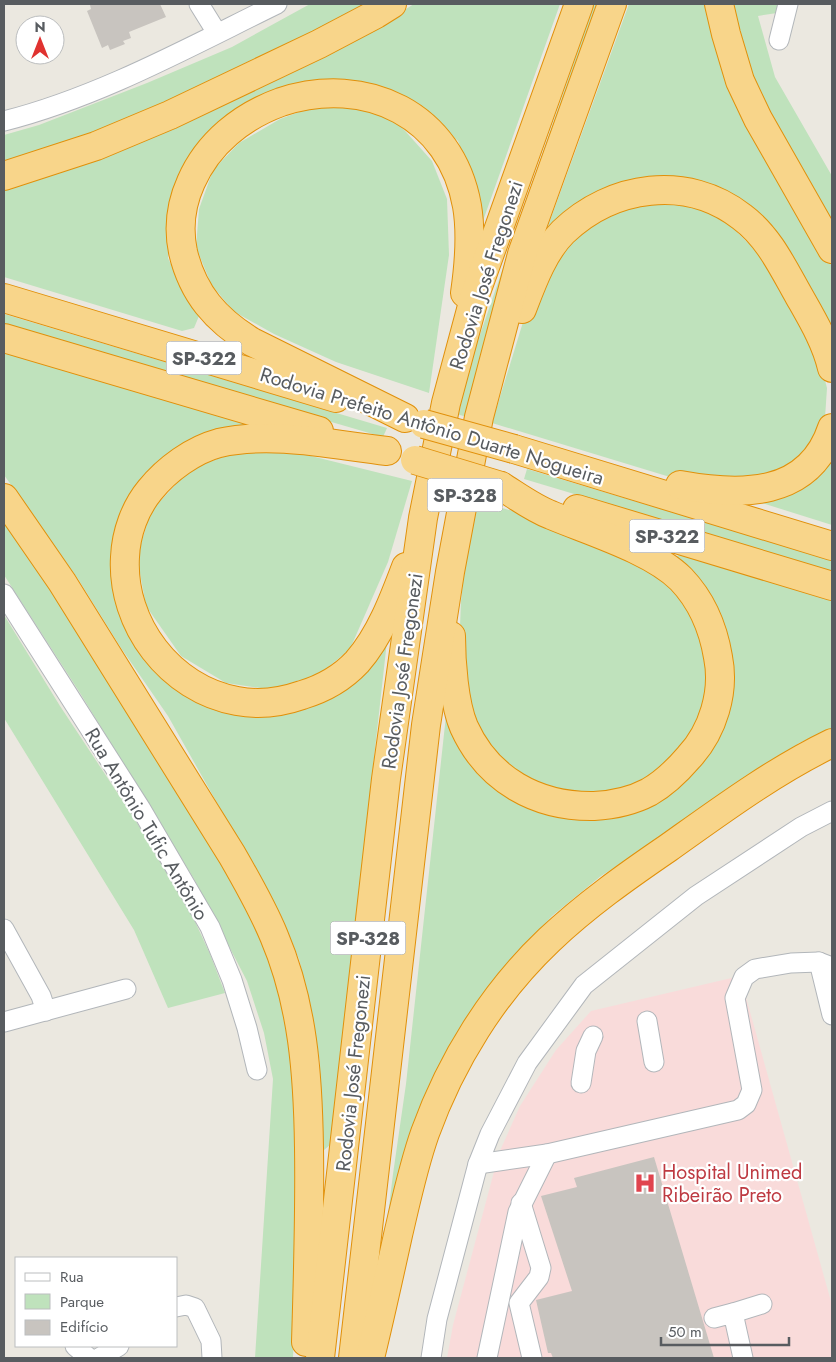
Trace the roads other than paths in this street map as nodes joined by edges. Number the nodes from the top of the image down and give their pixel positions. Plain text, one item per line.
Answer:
1 (199, 4) edge
2 (277, 4) edge
3 (392, 4) edge
4 (579, 4) edge
5 (612, 4) edge
6 (719, 4) edge
7 (788, 4) edge
8 (217, 33) junction
9 (779, 40) dead end
10 (4, 121) edge
11 (4, 176) edge
12 (832, 249) edge
13 (4, 298) edge
14 (4, 338) edge
15 (832, 368) edge
16 (446, 403) junction
17 (479, 417) junction
18 (414, 421) junction
19 (832, 428) edge
20 (387, 451) junction
21 (556, 463) junction
22 (501, 486) junction
23 (4, 498) edge
24 (423, 518) junction
25 (832, 546) edge
26 (450, 572) junction
27 (832, 586) edge
28 (4, 594) edge
29 (832, 743) edge
30 (832, 811) edge
31 (4, 929) edge
32 (826, 964) edge
33 (126, 988) dead end
34 (46, 1011) junction
35 (832, 1015) edge
36 (648, 1021) dead end
37 (4, 1022) edge
38 (593, 1036) dead end
39 (654, 1062) dead end
40 (257, 1070) dead end
41 (581, 1083) dead end
42 (547, 1154) junction
43 (478, 1164) junction
44 (521, 1203) junction
45 (499, 1302) junction
46 (519, 1303) junction
47 (762, 1304) dead end
48 (178, 1307) edge
49 (733, 1313) junction
50 (714, 1318) dead end
51 (76, 1347) edge
52 (117, 1347) edge
53 (89, 1358) edge
54 (99, 1358) edge
55 (212, 1358) edge
56 (305, 1358) edge
57 (320, 1358) edge
58 (353, 1358) edge
59 (370, 1358) edge
60 (431, 1358) edge
61 (487, 1358) edge
62 (532, 1358) edge
63 (743, 1358) edge

1 - 8 street
2 - 8 street
3 - 11 highway
4 - 16 highway, Rodovia José Fregonezi
5 - 17 highway, Rodovia José Fregonezi
6 - 12 highway
7 - 9 street
8 - 10 street
13 - 18 highway, Rodovia Prefeito Antônio Duarte Nogueira / SP-322
14 - 20 highway, Rodovia Prefeito Antônio Duarte Nogueira / SP-322
15 - 17 highway
16 - 18 highway
16 - 24 highway, Rodovia José Fregonezi / SP-328
17 - 26 highway, Rodovia José Fregonezi / SP-328
18 - 21 highway, Rodovia Prefeito Antônio Duarte Nogueira / SP-322, bridge
19 - 21 highway
20 - 22 highway, Rodovia Prefeito Antônio Duarte Nogueira / SP-322, bridge
20 - 24 highway
21 - 25 highway, Rodovia Prefeito Antônio Duarte Nogueira / SP-322
22 - 26 highway
22 - 27 highway, Rodovia Prefeito Antônio Duarte Nogueira / SP-322
23 - 56 highway
24 - 57 highway, Rodovia José Fregonezi / SP-328
26 - 58 highway, Rodovia José Fregonezi / SP-328
28 - 40 street, Rua Antônio Tufic Antônio
29 - 59 highway
30 - 43 street
31 - 34 street
32 - 35 street
32 - 42 street
33 - 34 street
34 - 37 street
36 - 39 street
38 - 41 street
42 - 43 street
42 - 44 street
43 - 60 street
44 - 45 street
44 - 46 street
45 - 46 street
45 - 61 street
46 - 62 street
47 - 49 street
48 - 55 street
49 - 50 street
49 - 63 street
51 - 53 street
52 - 54 street

